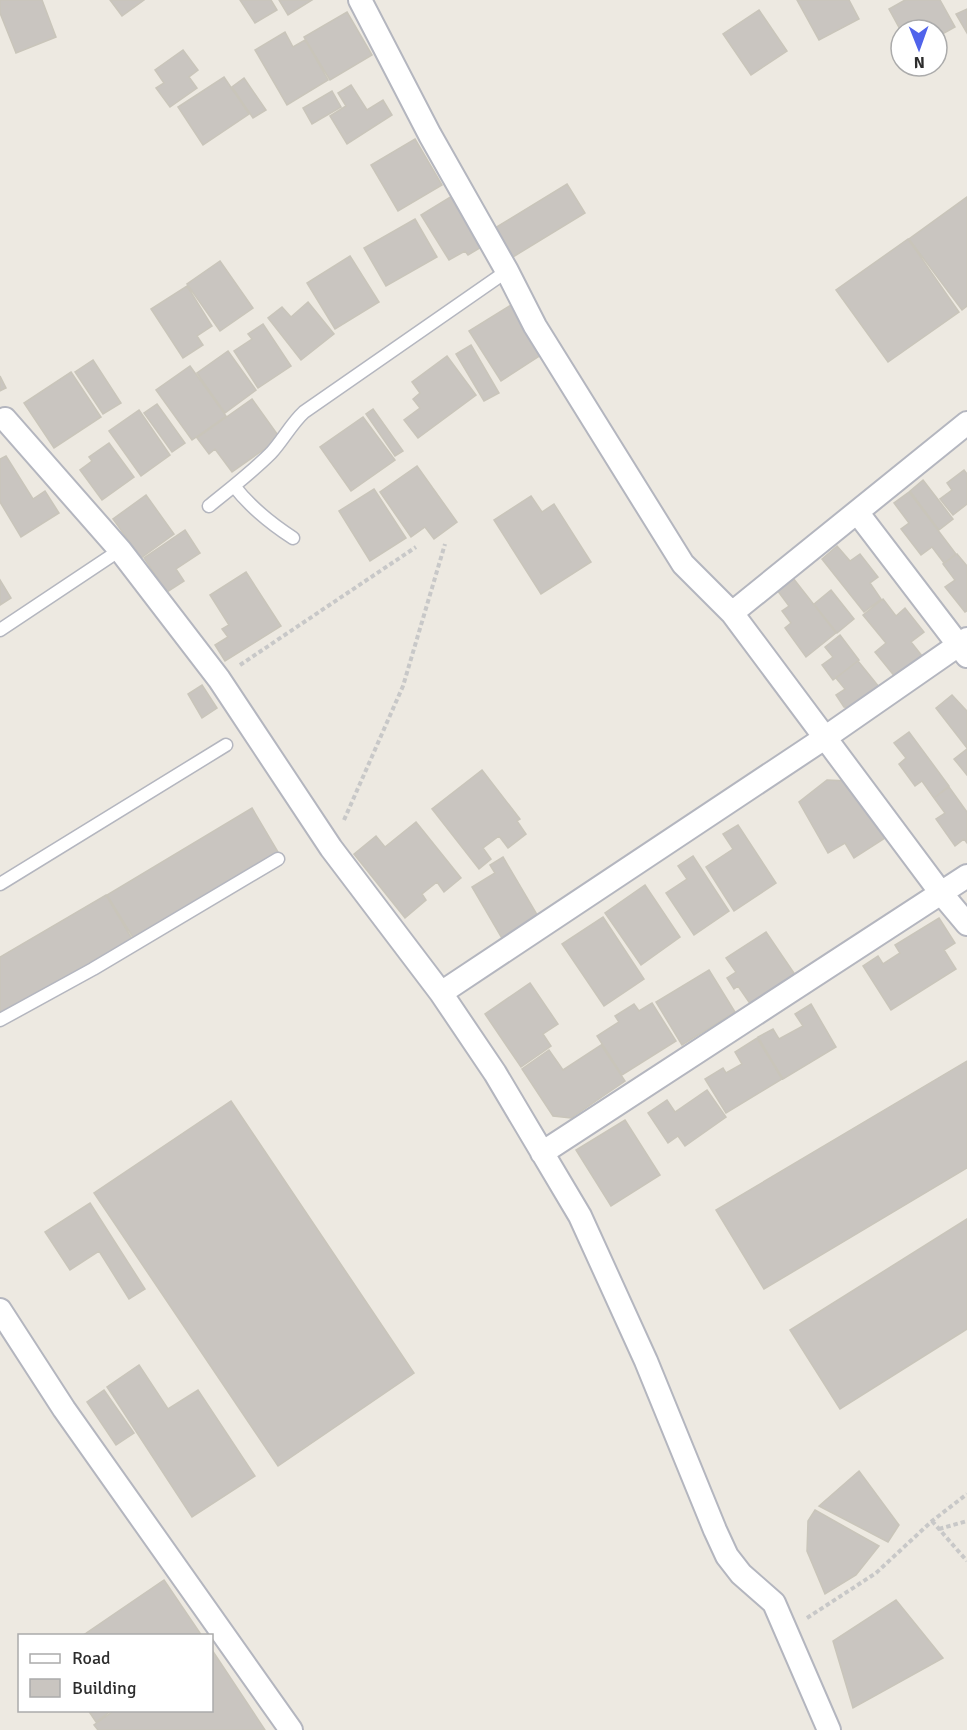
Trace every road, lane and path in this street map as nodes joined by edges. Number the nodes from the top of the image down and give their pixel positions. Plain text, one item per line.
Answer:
1 (360, 0) edge
2 (507, 271) junction
3 (5, 419) dead end
4 (967, 423) edge
5 (234, 486) junction
6 (209, 506) dead end
7 (857, 512) junction
8 (293, 538) dead end
9 (445, 544) dead end
10 (416, 547) dead end
11 (120, 550) junction
12 (732, 613) junction
13 (0, 630) edge
14 (964, 646) edge
15 (219, 679) junction
16 (826, 736) junction
17 (226, 745) dead end
18 (331, 848) junction
19 (278, 860) dead end
20 (967, 876) edge
21 (0, 884) edge
22 (941, 893) junction
23 (967, 924) edge
24 (441, 993) junction
25 (0, 1020) edge
26 (542, 1153) junction
27 (0, 1310) edge
28 (967, 1494) edge
29 (932, 1521) junction
30 (967, 1521) edge
31 (939, 1528) junction
32 (967, 1561) edge
33 (786, 1631) junction
34 (291, 1730) edge
35 (829, 1730) edge

1 - 2 street
2 - 5 lane
2 - 12 street
3 - 11 street
4 - 7 street
5 - 6 lane
5 - 8 lane
7 - 12 street
7 - 14 street
9 - 18 path
10 - 15 path
11 - 13 lane
11 - 15 street
12 - 16 street
14 - 16 street
15 - 18 street
16 - 22 street
16 - 24 street
17 - 21 lane
18 - 24 street
19 - 25 lane
20 - 22 street
22 - 23 street
22 - 26 street
24 - 26 street
26 - 33 street
27 - 34 street
28 - 29 path
29 - 31 path
29 - 33 path
30 - 31 path
31 - 32 path
33 - 35 street

